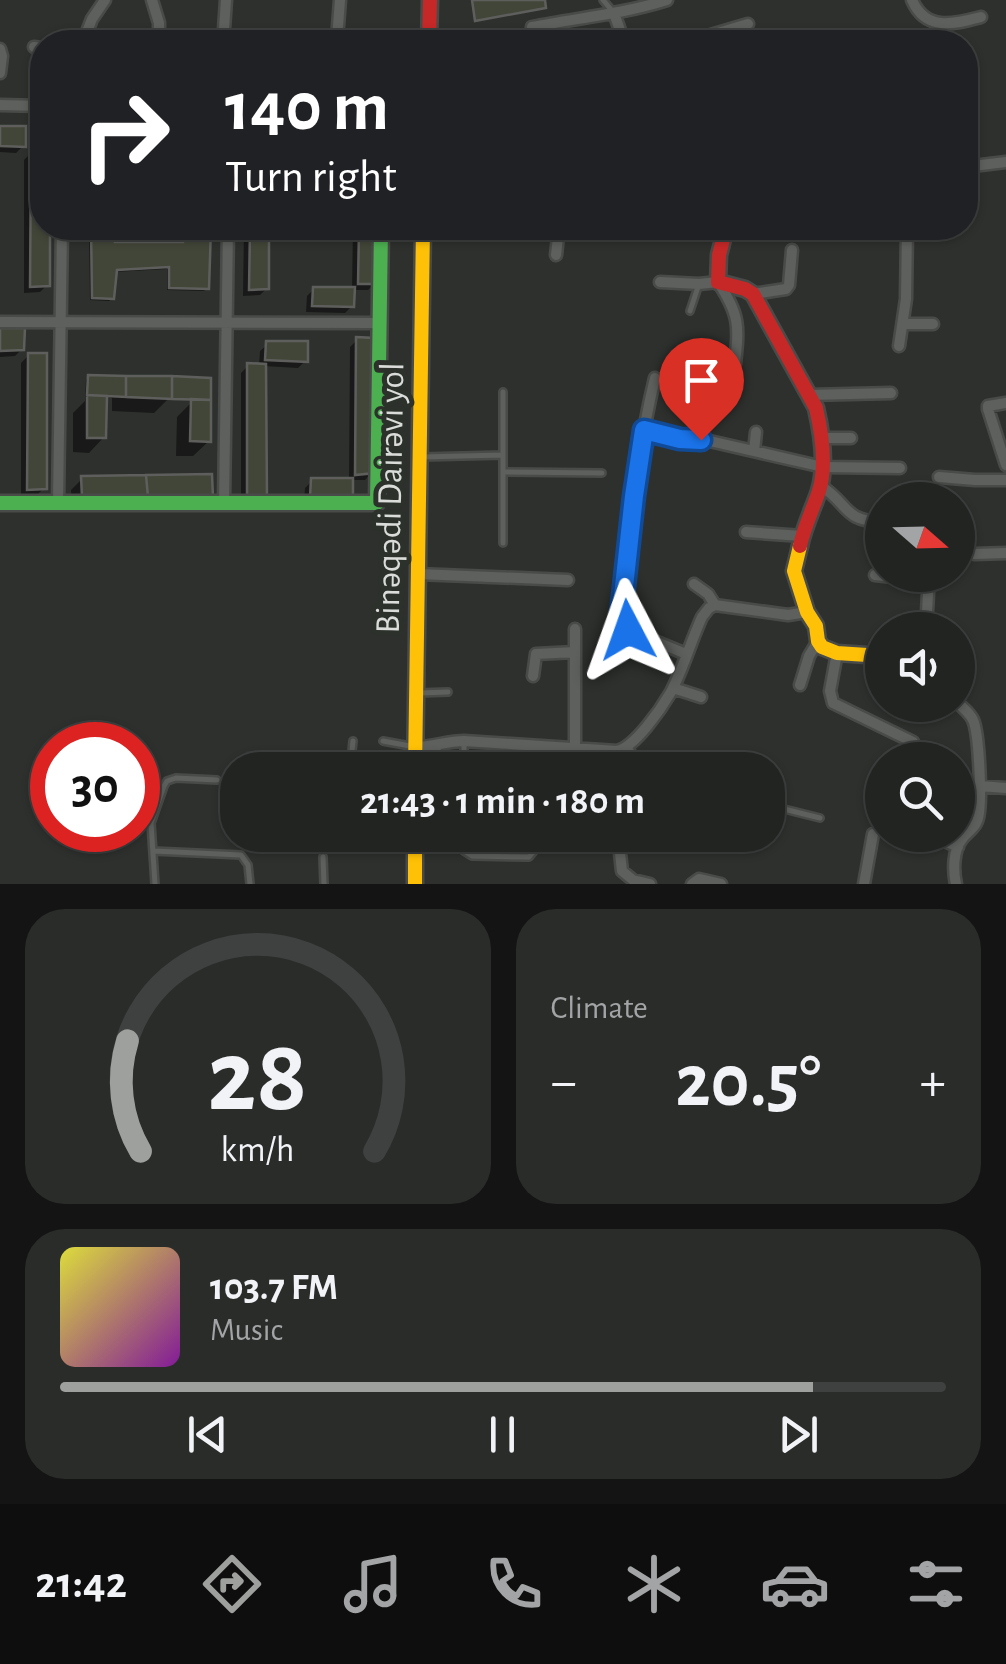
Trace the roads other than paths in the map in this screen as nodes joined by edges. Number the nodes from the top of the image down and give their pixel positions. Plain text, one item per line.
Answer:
1 (104, 0) edge
2 (152, 0) edge
3 (226, 0) edge
4 (340, 0) edge
5 (430, 0) edge
6 (603, 0) edge
7 (667, 0) edge
8 (912, 0) edge
9 (614, 13) junction
10 (981, 17) dead end
11 (748, 24) dead end
12 (224, 28) dead end
13 (88, 30) edge
14 (159, 30) edge
15 (338, 30) edge
16 (429, 30) edge
17 (531, 30) edge
18 (620, 30) edge
19 (728, 30) edge
20 (0, 49) edge
21 (0, 73) edge
22 (0, 104) edge
23 (30, 105) edge
24 (1006, 162) edge
25 (978, 165) edge
26 (62, 240) edge
27 (228, 240) edge
28 (381, 240) edge
29 (423, 240) edge
30 (558, 240) edge
31 (723, 240) edge
32 (907, 240) edge
33 (792, 250) dead end
34 (556, 255) dead end
35 (660, 282) dead end
36 (718, 282) junction
37 (698, 284) junction
38 (753, 294) junction
39 (690, 311) dead end
40 (0, 322) edge
41 (226, 322) junction
42 (61, 323) junction
43 (379, 323) junction
44 (904, 324) junction
45 (933, 324) dead end
46 (899, 346) dead end
47 (735, 364) dead end
48 (656, 378) dead end
49 (503, 392) dead end
50 (891, 392) dead end
51 (809, 395) junction
52 (1006, 403) edge
53 (644, 430) junction
54 (756, 432) dead end
55 (822, 438) junction
56 (851, 438) dead end
57 (754, 452) junction
58 (503, 455) junction
59 (419, 457) junction
60 (1006, 465) edge
61 (823, 468) junction
62 (900, 468) dead end
63 (503, 472) junction
64 (602, 473) dead end
65 (939, 476) dead end
66 (1006, 480) edge
67 (822, 486) junction
68 (0, 502) edge
69 (58, 502) junction
70 (224, 503) junction
71 (865, 522) edge
72 (746, 532) dead end
73 (802, 536) junction
74 (503, 543) dead end
75 (1006, 553) edge
76 (975, 554) edge
77 (418, 574) junction
78 (568, 580) dead end
79 (694, 584) dead end
80 (715, 605) junction
81 (807, 612) junction
82 (575, 629) dead end
83 (818, 641) junction
84 (575, 652) junction
85 (837, 653) junction
86 (686, 654) junction
87 (865, 655) edge
88 (533, 676) dead end
89 (800, 685) dead end
90 (673, 688) junction
91 (448, 692) dead end
92 (416, 693) junction
93 (701, 697) dead end
94 (974, 722) edge
95 (383, 741) dead end
96 (464, 741) junction
97 (353, 742) dead end
98 (913, 742) dead end
99 (438, 746) junction
100 (416, 747) junction
101 (575, 748) junction
102 (623, 749) junction
103 (352, 752) edge
104 (416, 752) edge
105 (438, 752) edge
106 (464, 752) edge
107 (622, 752) edge
108 (628, 752) edge
109 (217, 780) dead end
110 (980, 786) junction
111 (1006, 788) edge
112 (160, 795) edge
113 (785, 809) edge
114 (820, 818) dead end
115 (975, 824) edge
116 (160, 851) edge
117 (153, 852) edge
118 (415, 852) edge
119 (465, 852) edge
120 (533, 852) edge
121 (620, 852) edge
122 (870, 852) edge
123 (957, 852) edge
124 (323, 857) dead end
125 (155, 884) edge
126 (250, 884) edge
127 (324, 884) edge
128 (415, 884) edge
129 (650, 884) edge
130 (692, 884) edge
131 (721, 884) edge
132 (864, 884) edge
133 (956, 884) edge

1 - 13 street
2 - 14 street
3 - 12 street
4 - 15 street
5 - 16 street
6 - 9 lane
7 - 9 street
8 - 10 street
9 - 17 street
9 - 18 street
11 - 19 street
20 - 21 street
22 - 23 street
24 - 25 street
26 - 42 street
27 - 41 street
28 - 43 street
29 - 59 street, Binəqədi Dairəvi yol
30 - 34 street
31 - 36 street
32 - 44 street
33 - 38 street
35 - 37 street
36 - 37 street
36 - 38 street
36 - 47 street
37 - 39 lane
38 - 51 street
40 - 42 street
41 - 42 street
41 - 43 street
41 - 70 street
42 - 69 street
43 - 70 street
44 - 45 street
44 - 46 street
48 - 53 street
49 - 58 lane
50 - 51 street
51 - 55 street
52 - 60 street
53 - 57 street
53 - 86 street
54 - 57 street
55 - 56 street
55 - 61 street
57 - 61 street
58 - 59 lane
58 - 63 lane
59 - 77 street, Binəqədi Dairəvi yol
61 - 62 street
61 - 67 street
63 - 64 lane
63 - 74 lane
65 - 66 street
67 - 71 street
67 - 73 street
68 - 69 street
69 - 70 street
72 - 73 street
73 - 81 street
75 - 76 street
77 - 78 street
77 - 92 street, Binəqədi Dairəvi yol
79 - 80 street
80 - 81 street
80 - 86 street
81 - 83 street
82 - 84 street
83 - 85 street
83 - 89 street
84 - 88 street
84 - 101 street
85 - 87 street
85 - 98 street
86 - 90 street
90 - 93 street
90 - 102 street
91 - 92 lane
92 - 100 street, Binəqədi Dairəvi yol
94 - 110 street
95 - 100 lane
96 - 99 street
96 - 101 street
96 - 106 lane
97 - 103 lane
99 - 100 street
99 - 105 lane
100 - 104 street, Binəqədi Dairəvi yol
101 - 102 street
102 - 107 street
102 - 108 lane
109 - 112 lane
110 - 111 street
110 - 115 street
113 - 114 lane
116 - 126 lane
117 - 125 lane
118 - 128 street
119 - 120 lane
121 - 129 street
122 - 132 street
123 - 133 street
124 - 127 lane
130 - 131 street

